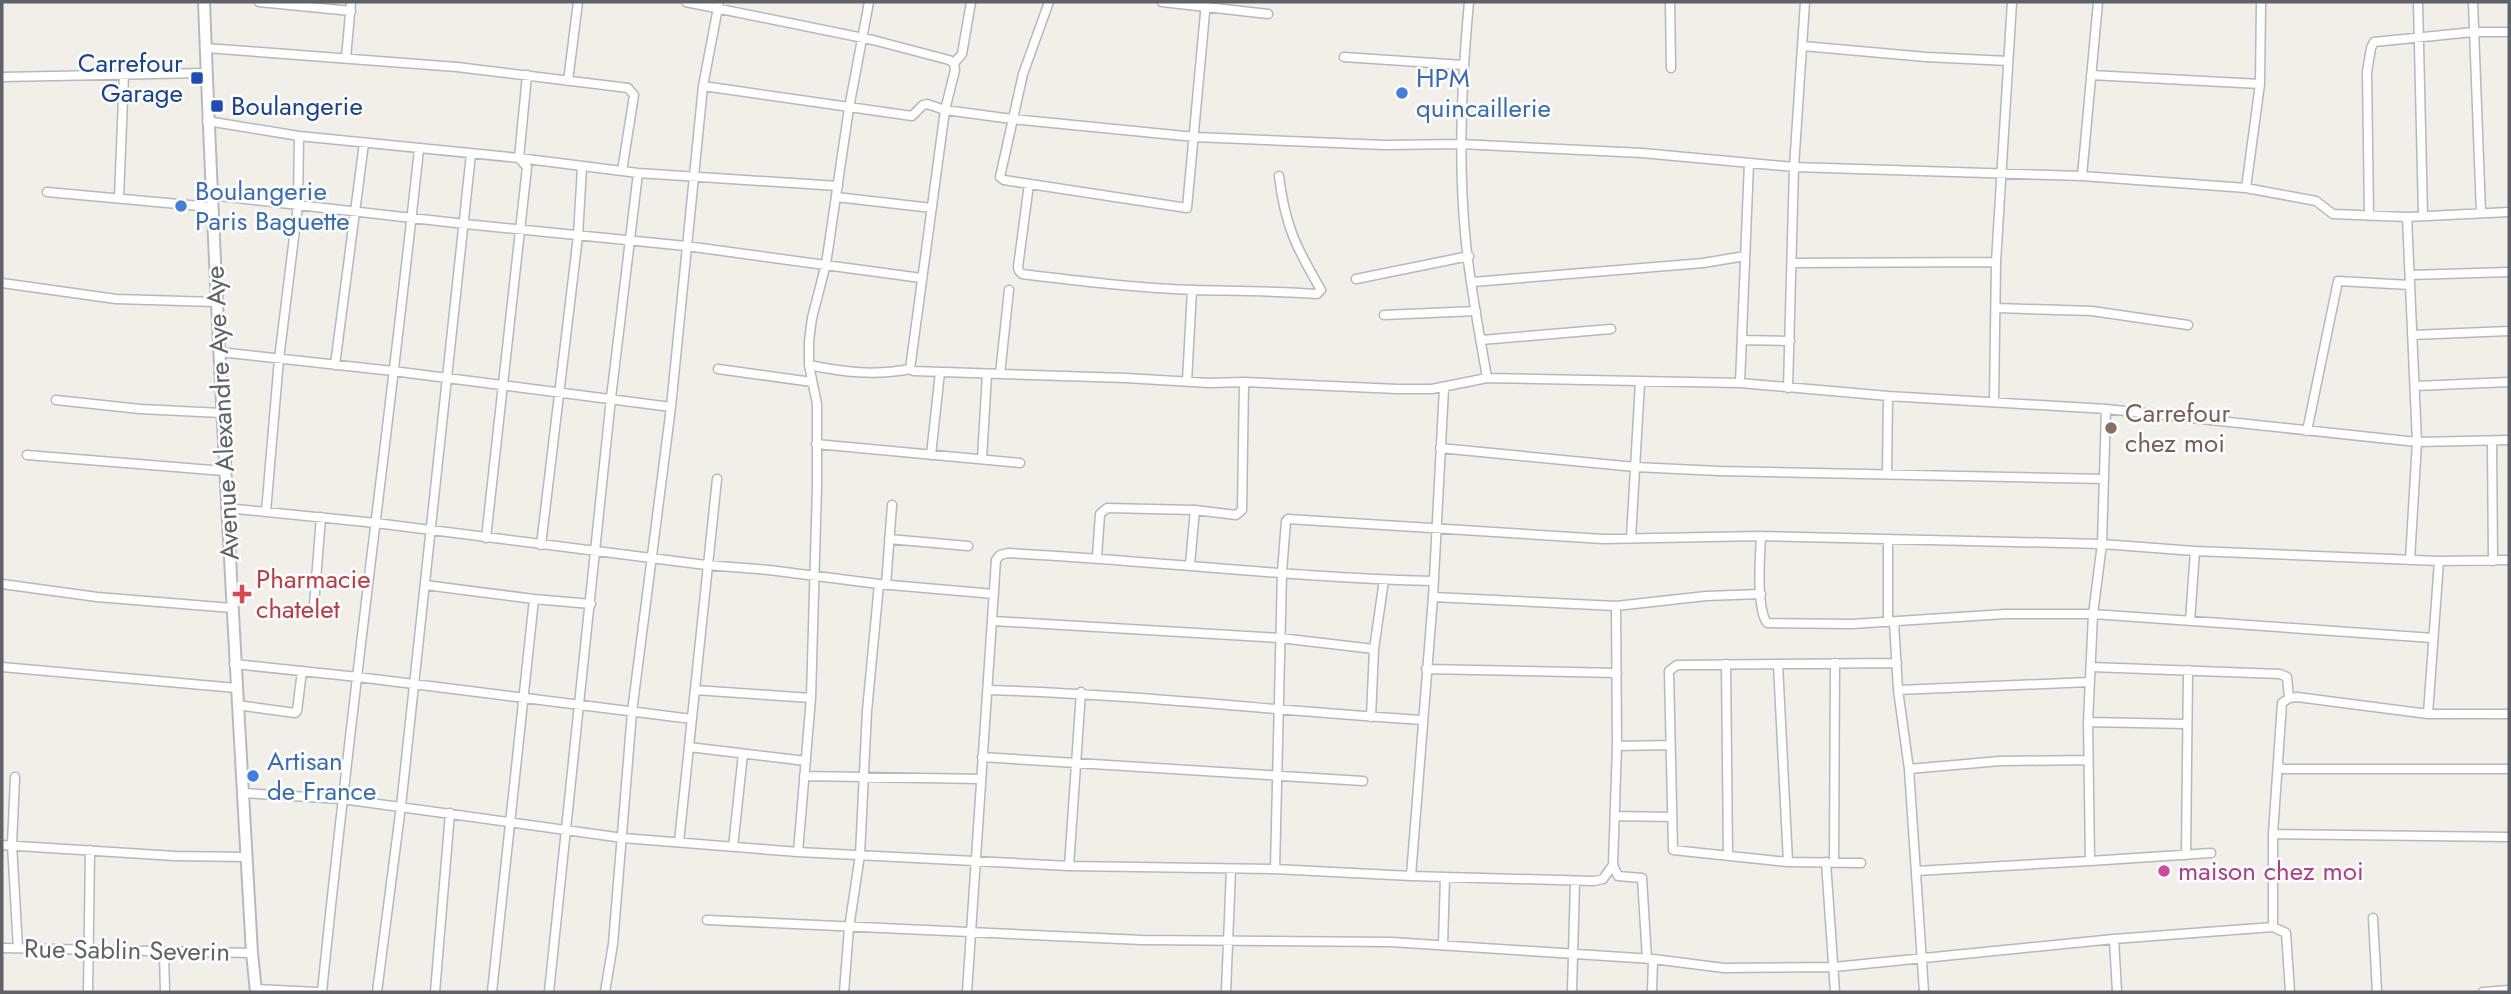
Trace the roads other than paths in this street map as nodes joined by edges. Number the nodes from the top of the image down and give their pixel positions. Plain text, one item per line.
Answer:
1 (204, 2) edge
2 (259, 2) edge
3 (578, 2) edge
4 (685, 2) edge
5 (869, 2) edge
6 (971, 2) edge
7 (1049, 2) edge
8 (1162, 2) edge
9 (1469, 2) edge
10 (1670, 2) edge
11 (1805, 2) edge
12 (2012, 2) edge
13 (2098, 2) edge
14 (2261, 2) edge
15 (2418, 2) edge
16 (2473, 2) edge
17 (1205, 4) edge
18 (718, 5) edge
19 (351, 6) edge
20 (1268, 14) dead end
21 (2473, 32) junction
22 (2509, 32) edge
23 (862, 38) junction
24 (2418, 39) junction
25 (1802, 46) junction
26 (206, 48) junction
27 (1343, 57) dead end
28 (346, 58) junction
29 (2008, 61) junction
30 (954, 63) junction
31 (1463, 65) junction
32 (1671, 68) dead end
33 (205, 73) junction
34 (124, 74) junction
35 (527, 75) junction
36 (2091, 75) junction
37 (2, 77) edge
38 (568, 80) junction
39 (2260, 84) junction
40 (703, 86) junction
41 (849, 108) junction
42 (945, 110) junction
43 (1012, 119) junction
44 (207, 121) junction
45 (299, 136) junction
46 (1195, 137) junction
47 (364, 143) junction
48 (1460, 144) junction
49 (419, 149) junction
50 (471, 154) junction
51 (519, 158) junction
52 (1749, 163) junction
53 (582, 167) junction
54 (1794, 167) junction
55 (622, 172) junction
56 (638, 173) junction
57 (2001, 175) junction
58 (695, 176) junction
59 (1279, 176) dead end
60 (2082, 176) junction
61 (1030, 184) junction
62 (838, 186) junction
63 (2246, 188) junction
64 (47, 192) dead end
65 (836, 197) junction
66 (119, 198) junction
67 (211, 201) junction
68 (298, 205) junction
69 (932, 208) junction
70 (356, 212) junction
71 (2509, 212) edge
72 (2481, 213) junction
73 (2369, 216) junction
74 (2423, 216) junction
75 (2407, 217) junction
76 (412, 218) junction
77 (465, 224) junction
78 (521, 230) junction
79 (578, 236) junction
80 (630, 241) junction
81 (686, 246) junction
82 (1469, 256) junction
83 (1745, 256) junction
84 (1996, 262) junction
85 (1793, 263) junction
86 (826, 264) junction
87 (2509, 272) edge
88 (921, 278) junction
89 (1356, 279) dead end
90 (2410, 280) junction
91 (1473, 282) junction
92 (2, 283) edge
93 (1009, 290) dead end
94 (1192, 290) junction
95 (216, 302) junction
96 (1996, 308) junction
97 (1476, 311) junction
98 (1384, 315) dead end
99 (2188, 326) dead end
100 (1611, 329) dead end
101 (2509, 331) edge
102 (2412, 335) junction
103 (1481, 340) junction
104 (1742, 340) junction
105 (1790, 341) junction
106 (219, 352) junction
107 (279, 359) junction
108 (335, 365) junction
109 (809, 365) junction
110 (718, 369) dead end
111 (910, 369) junction
112 (393, 371) junction
113 (940, 372) junction
114 (987, 374) junction
115 (1000, 374) junction
116 (1487, 377) junction
117 (449, 378) junction
118 (1187, 381) junction
119 (812, 382) junction
120 (1244, 382) junction
121 (1640, 382) junction
122 (2509, 382) edge
123 (1740, 383) junction
124 (504, 385) junction
125 (2415, 386) junction
126 (1444, 388) junction
127 (1788, 388) junction
128 (558, 392) junction
129 (1888, 396) junction
130 (611, 398) junction
131 (56, 400) dead end
132 (1994, 402) junction
133 (671, 407) junction
134 (2106, 409) junction
135 (221, 413) junction
136 (2307, 431) junction
137 (2509, 440) edge
138 (2492, 441) junction
139 (2417, 442) junction
140 (816, 444) junction
141 (1440, 448) junction
142 (27, 455) dead end
143 (931, 455) junction
144 (982, 459) junction
145 (1020, 463) dead end
146 (1635, 467) junction
147 (224, 471) junction
148 (1886, 474) junction
149 (717, 479) dead end
150 (2104, 480) junction
151 (892, 505) dead end
152 (226, 508) junction
153 (1195, 510) junction
154 (266, 512) junction
155 (321, 517) junction
156 (376, 523) junction
157 (1436, 530) junction
158 (431, 531) junction
159 (1760, 536) junction
160 (486, 538) junction
161 (1631, 538) junction
162 (890, 539) junction
163 (1888, 540) junction
164 (2102, 544) junction
165 (541, 545) junction
166 (968, 545) dead end
167 (2194, 551) junction
168 (596, 553) junction
169 (1097, 557) junction
170 (652, 558) junction
171 (2410, 560) junction
172 (2509, 560) edge
173 (2493, 561) junction
174 (2439, 562) junction
175 (1190, 564) junction
176 (706, 565) junction
177 (1282, 572) junction
178 (815, 576) junction
179 (1384, 580) junction
180 (1434, 581) junction
181 (2, 584) edge
182 (425, 585) junction
183 (882, 585) junction
184 (994, 594) junction
185 (1761, 594) junction
186 (1433, 597) junction
187 (534, 599) junction
188 (591, 604) junction
189 (314, 605) dead end
190 (1616, 606) junction
191 (232, 608) junction
192 (2093, 614) junction
193 (993, 621) junction
194 (2190, 621) junction
195 (1891, 622) junction
196 (1280, 638) junction
197 (2433, 638) junction
198 (1374, 649) junction
199 (1835, 663) junction
200 (1897, 663) junction
201 (234, 664) junction
202 (1726, 664) junction
203 (1778, 664) junction
204 (2, 667) edge
205 (2091, 667) junction
206 (1426, 669) junction
207 (2188, 670) junction
208 (302, 671) junction
209 (1616, 673) junction
210 (358, 677) junction
211 (2090, 682) junction
212 (414, 684) junction
213 (236, 688) junction
214 (695, 690) junction
215 (988, 690) junction
216 (1898, 690) junction
217 (1081, 692) junction
218 (524, 698) junction
219 (811, 698) junction
220 (2289, 698) junction
221 (237, 705) junction
222 (581, 706) junction
223 (1280, 710) junction
224 (632, 712) junction
225 (2428, 714) junction
226 (2509, 714) edge
227 (1371, 717) junction
228 (692, 719) junction
229 (1422, 720) junction
230 (2088, 722) junction
231 (2187, 724) junction
232 (1670, 745) junction
233 (1617, 746) junction
234 (689, 747) junction
235 (743, 754) junction
236 (982, 757) junction
237 (2088, 760) junction
238 (806, 761) junction
239 (1076, 764) junction
240 (2279, 766) junction
241 (1909, 769) junction
242 (2509, 769) edge
243 (1278, 774) junction
244 (804, 776) junction
245 (15, 777) dead end
246 (863, 778) junction
247 (980, 779) junction
248 (1363, 780) dead end
249 (242, 793) junction
250 (342, 799) junction
251 (401, 806) junction
252 (450, 813) junction
253 (1616, 816) junction
254 (1672, 817) junction
255 (509, 822) junction
256 (566, 830) junction
257 (2273, 834) junction
258 (2509, 837) edge
259 (623, 838) junction
260 (679, 842) junction
261 (2, 845) edge
262 (12, 845) junction
263 (733, 847) junction
264 (90, 850) junction
265 (798, 852) junction
266 (2211, 853) dead end
267 (860, 855) junction
268 (1728, 855) junction
269 (2186, 855) junction
270 (246, 857) junction
271 (975, 861) junction
272 (2090, 861) junction
273 (1788, 862) junction
274 (1830, 862) junction
275 (1861, 863) dead end
276 (1613, 865) junction
277 (1069, 866) junction
278 (1231, 869) junction
279 (1275, 869) junction
280 (1916, 871) junction
281 (1411, 876) junction
282 (1445, 877) junction
283 (1575, 881) junction
284 (2372, 918) dead end
285 (707, 920) dead end
286 (2273, 927) junction
287 (849, 928) junction
288 (970, 933) junction
289 (1227, 939) junction
290 (2114, 939) junction
291 (1443, 945) junction
292 (2, 948) edge
293 (18, 948) junction
294 (88, 949) junction
295 (164, 951) junction
296 (252, 953) junction
297 (1572, 954) junction
298 (1922, 958) junction
299 (1650, 959) junction
300 (1834, 967) junction
301 (2509, 990) edge
302 (256, 991) edge
303 (89, 992) edge
304 (165, 992) edge
305 (320, 992) edge
306 (377, 992) edge
307 (435, 992) edge
308 (492, 992) edge
309 (550, 992) edge
310 (605, 992) edge
311 (845, 992) edge
312 (967, 992) edge
313 (1226, 992) edge
314 (1572, 992) edge
315 (1652, 992) edge
316 (1835, 992) edge
317 (1924, 992) edge
318 (2117, 992) edge
319 (2290, 992) edge
320 (2377, 992) edge
321 (2483, 992) edge

1 - 26 street, Avenue Alexandre Aye Aye
2 - 19 street
3 - 38 street
4 - 18 street
5 - 23 street
6 - 30 street
7 - 43 street
8 - 17 street
9 - 31 street
10 - 32 street
11 - 25 street
12 - 29 street
13 - 36 street
14 - 39 street
15 - 24 street
16 - 21 street
17 - 20 street
17 - 46 street
18 - 23 street
18 - 40 street
19 - 28 street
21 - 22 street
21 - 24 street
21 - 72 street
23 - 30 street
23 - 41 street
24 - 73 street
24 - 74 street
25 - 29 street
25 - 54 street
26 - 28 street
26 - 33 street, Avenue Alexandre Aye Aye
27 - 31 street
28 - 35 street
29 - 57 street
30 - 42 street
31 - 48 street
33 - 34 street
33 - 44 street, Avenue Alexandre Aye Aye
34 - 37 street
34 - 66 street
35 - 38 street
35 - 51 street
36 - 39 street
36 - 60 street
38 - 55 street
39 - 63 street
40 - 41 street
40 - 58 street
41 - 42 street
41 - 62 street
42 - 43 street
42 - 69 street
43 - 46 street
43 - 61 street
44 - 45 street
44 - 67 street, Avenue Alexandre Aye Aye
45 - 47 street
45 - 68 street
46 - 48 street
46 - 61 street
47 - 49 street
47 - 70 street
48 - 52 street
48 - 82 street
49 - 50 street
49 - 76 street
50 - 51 street
50 - 77 street
51 - 53 street
51 - 78 street
52 - 54 street
52 - 83 street
53 - 55 street
53 - 79 street
54 - 57 street
54 - 85 street
55 - 56 street
56 - 58 street
56 - 80 street
57 - 60 street
57 - 84 street
58 - 62 street
58 - 81 street
59 - 94 street
60 - 63 street
61 - 94 street
62 - 65 street
63 - 73 street
64 - 66 street
65 - 69 street
65 - 86 street
66 - 67 street
67 - 68 street
67 - 95 street, Avenue Alexandre Aye Aye
68 - 70 street
68 - 107 street
69 - 88 street
70 - 76 street
70 - 108 street
71 - 72 street
72 - 74 street
73 - 75 street
74 - 75 street
75 - 90 street
76 - 77 street
76 - 112 street
77 - 78 street
77 - 117 street
78 - 79 street
78 - 124 street
79 - 80 street
79 - 128 street
80 - 81 street
80 - 130 street
81 - 86 street
81 - 133 street
82 - 89 street
82 - 91 street
83 - 91 street
83 - 104 street
84 - 85 street
84 - 96 street
85 - 105 street
86 - 88 street
86 - 109 street
87 - 90 street
88 - 111 street
90 - 102 street
90 - 136 street
91 - 97 street
92 - 95 street
93 - 115 street
94 - 118 street
95 - 106 street, Avenue Alexandre Aye Aye
96 - 99 street
96 - 132 street
97 - 98 street
97 - 103 street
100 - 103 street
101 - 102 street
102 - 125 street
103 - 116 street
104 - 105 street
104 - 123 street
105 - 127 street
106 - 107 street
106 - 135 street, Avenue Alexandre Aye Aye
107 - 108 street
107 - 154 street
108 - 112 street
109 - 111 street
109 - 119 street
110 - 119 street
111 - 113 street
112 - 117 street
112 - 156 street
113 - 114 street
113 - 143 street
114 - 115 street
114 - 144 street
115 - 118 street
116 - 121 street
116 - 126 street
117 - 124 street
117 - 158 street
118 - 120 street
119 - 140 street
120 - 126 street
120 - 153 street
121 - 123 street
121 - 146 street
122 - 125 street
123 - 127 street
124 - 128 street
124 - 160 street
125 - 139 street
126 - 141 street
127 - 129 street
128 - 130 street
128 - 165 street
129 - 132 street
129 - 148 street
130 - 133 street
130 - 168 street
131 - 135 street
132 - 134 street
133 - 170 street
134 - 136 street
134 - 150 street
135 - 147 street, Avenue Alexandre Aye Aye
136 - 139 street
137 - 138 street
138 - 139 street
138 - 173 street
139 - 171 street
140 - 143 street
140 - 178 street
141 - 146 street
141 - 157 street
142 - 147 street
143 - 144 street
144 - 145 street
146 - 148 street
146 - 161 street
147 - 152 street, Avenue Alexandre Aye Aye
148 - 150 street
149 - 176 street
150 - 164 street
151 - 162 street
152 - 154 street
152 - 191 street, Avenue Alexandre Aye Aye
153 - 169 street
153 - 175 street
154 - 155 street
155 - 156 street
155 - 189 street
156 - 158 street
156 - 210 street
157 - 161 street
157 - 177 street
157 - 180 street
158 - 160 street
158 - 182 street
159 - 161 street
159 - 163 street
159 - 185 street
160 - 165 street
162 - 166 street
162 - 183 street
163 - 164 street
163 - 195 street
164 - 167 street
164 - 192 street
165 - 168 street
167 - 171 street
167 - 194 street
168 - 170 street
168 - 188 street
169 - 175 street
169 - 184 street
170 - 176 street
170 - 224 street
171 - 174 street
172 - 173 street
173 - 174 street
174 - 197 street
175 - 177 street
176 - 178 street
176 - 214 street
177 - 179 street
177 - 196 street
178 - 183 street
178 - 219 street
179 - 180 street
179 - 198 street
180 - 186 street
181 - 191 street
182 - 187 street
182 - 212 street
183 - 184 street
183 - 246 street
184 - 193 street
185 - 190 street
185 - 195 street
186 - 190 street
186 - 206 street
187 - 188 street
187 - 218 street
188 - 222 street
190 - 209 street
191 - 201 street, Avenue Alexandre Aye Aye
192 - 194 street
192 - 195 street
192 - 205 street
193 - 196 street
193 - 215 street
194 - 197 street
195 - 200 street
196 - 198 street
196 - 223 street
197 - 225 street
198 - 227 street
199 - 200 street
199 - 203 street
199 - 274 street
200 - 216 street
201 - 208 street
201 - 213 street, Avenue Alexandre Aye Aye
202 - 203 street
202 - 232 street
202 - 268 street
203 - 273 street
204 - 213 street
205 - 207 street
205 - 211 street
206 - 209 street
206 - 229 street
207 - 220 street
207 - 231 street
208 - 210 street
208 - 221 street
209 - 233 street
210 - 212 street
210 - 250 street
211 - 216 street
211 - 230 street
212 - 218 street
212 - 251 street
213 - 221 street, Avenue Alexandre Aye Aye
214 - 219 street
214 - 228 street
215 - 217 street
215 - 236 street
216 - 241 street
217 - 223 street
217 - 239 street
218 - 222 street
218 - 255 street
219 - 238 street
220 - 225 street
220 - 240 street
221 - 249 street, Avenue Alexandre Aye Aye
222 - 224 street
222 - 256 street
223 - 227 street
223 - 243 street
224 - 228 street
224 - 259 street
225 - 226 street
227 - 229 street
228 - 234 street
229 - 281 street
230 - 231 street
230 - 237 street
231 - 269 street
232 - 233 street
232 - 254 street
233 - 253 street
234 - 235 street
234 - 260 street
235 - 238 street
235 - 263 street
236 - 239 street
236 - 247 street
237 - 241 street
237 - 272 street
238 - 244 street
239 - 243 street
239 - 277 street
240 - 242 street
240 - 257 street
241 - 280 street
243 - 248 street
243 - 279 street
244 - 246 street
244 - 265 street
245 - 262 street
246 - 247 street
246 - 267 street
247 - 271 street
249 - 250 street
249 - 270 street, Avenue Alexandre Aye Aye
250 - 251 street
250 - 305 street
251 - 252 street
251 - 306 street
252 - 255 street
252 - 307 street
253 - 254 street
253 - 276 street
254 - 268 street
255 - 256 street
255 - 308 street
256 - 259 street
256 - 309 street
257 - 258 street
257 - 286 street
259 - 260 street
259 - 310 street
260 - 263 street
261 - 262 street
262 - 264 street
262 - 293 street
263 - 265 street
264 - 270 street
264 - 294 street
265 - 267 street
266 - 269 street
267 - 271 street
267 - 287 street
268 - 273 street
269 - 272 street
270 - 296 street, Avenue Alexandre Aye Aye
271 - 277 street
271 - 288 street
272 - 280 street
273 - 274 street
274 - 275 street
274 - 300 street
276 - 283 street
276 - 299 street
277 - 278 street
278 - 279 street
278 - 289 street
279 - 281 street
280 - 298 street
281 - 282 street
282 - 283 street
282 - 291 street
283 - 297 street
284 - 320 street
285 - 287 street
286 - 290 street
286 - 319 street
287 - 288 street
287 - 311 street
288 - 289 street
288 - 312 street
289 - 291 street
289 - 313 street
290 - 298 street
290 - 318 street
291 - 297 street
292 - 293 street, Rue Sablin Severin
293 - 294 street, Rue Sablin Severin
294 - 295 street, Rue Sablin Severin
294 - 303 street
295 - 296 street, Rue Sablin Severin
295 - 304 street
296 - 302 street, Avenue Alexandre Aye Aye
297 - 299 street
297 - 314 street
298 - 300 street
298 - 317 street
299 - 300 street
299 - 315 street
300 - 316 street
301 - 321 street
302 - 305 street

